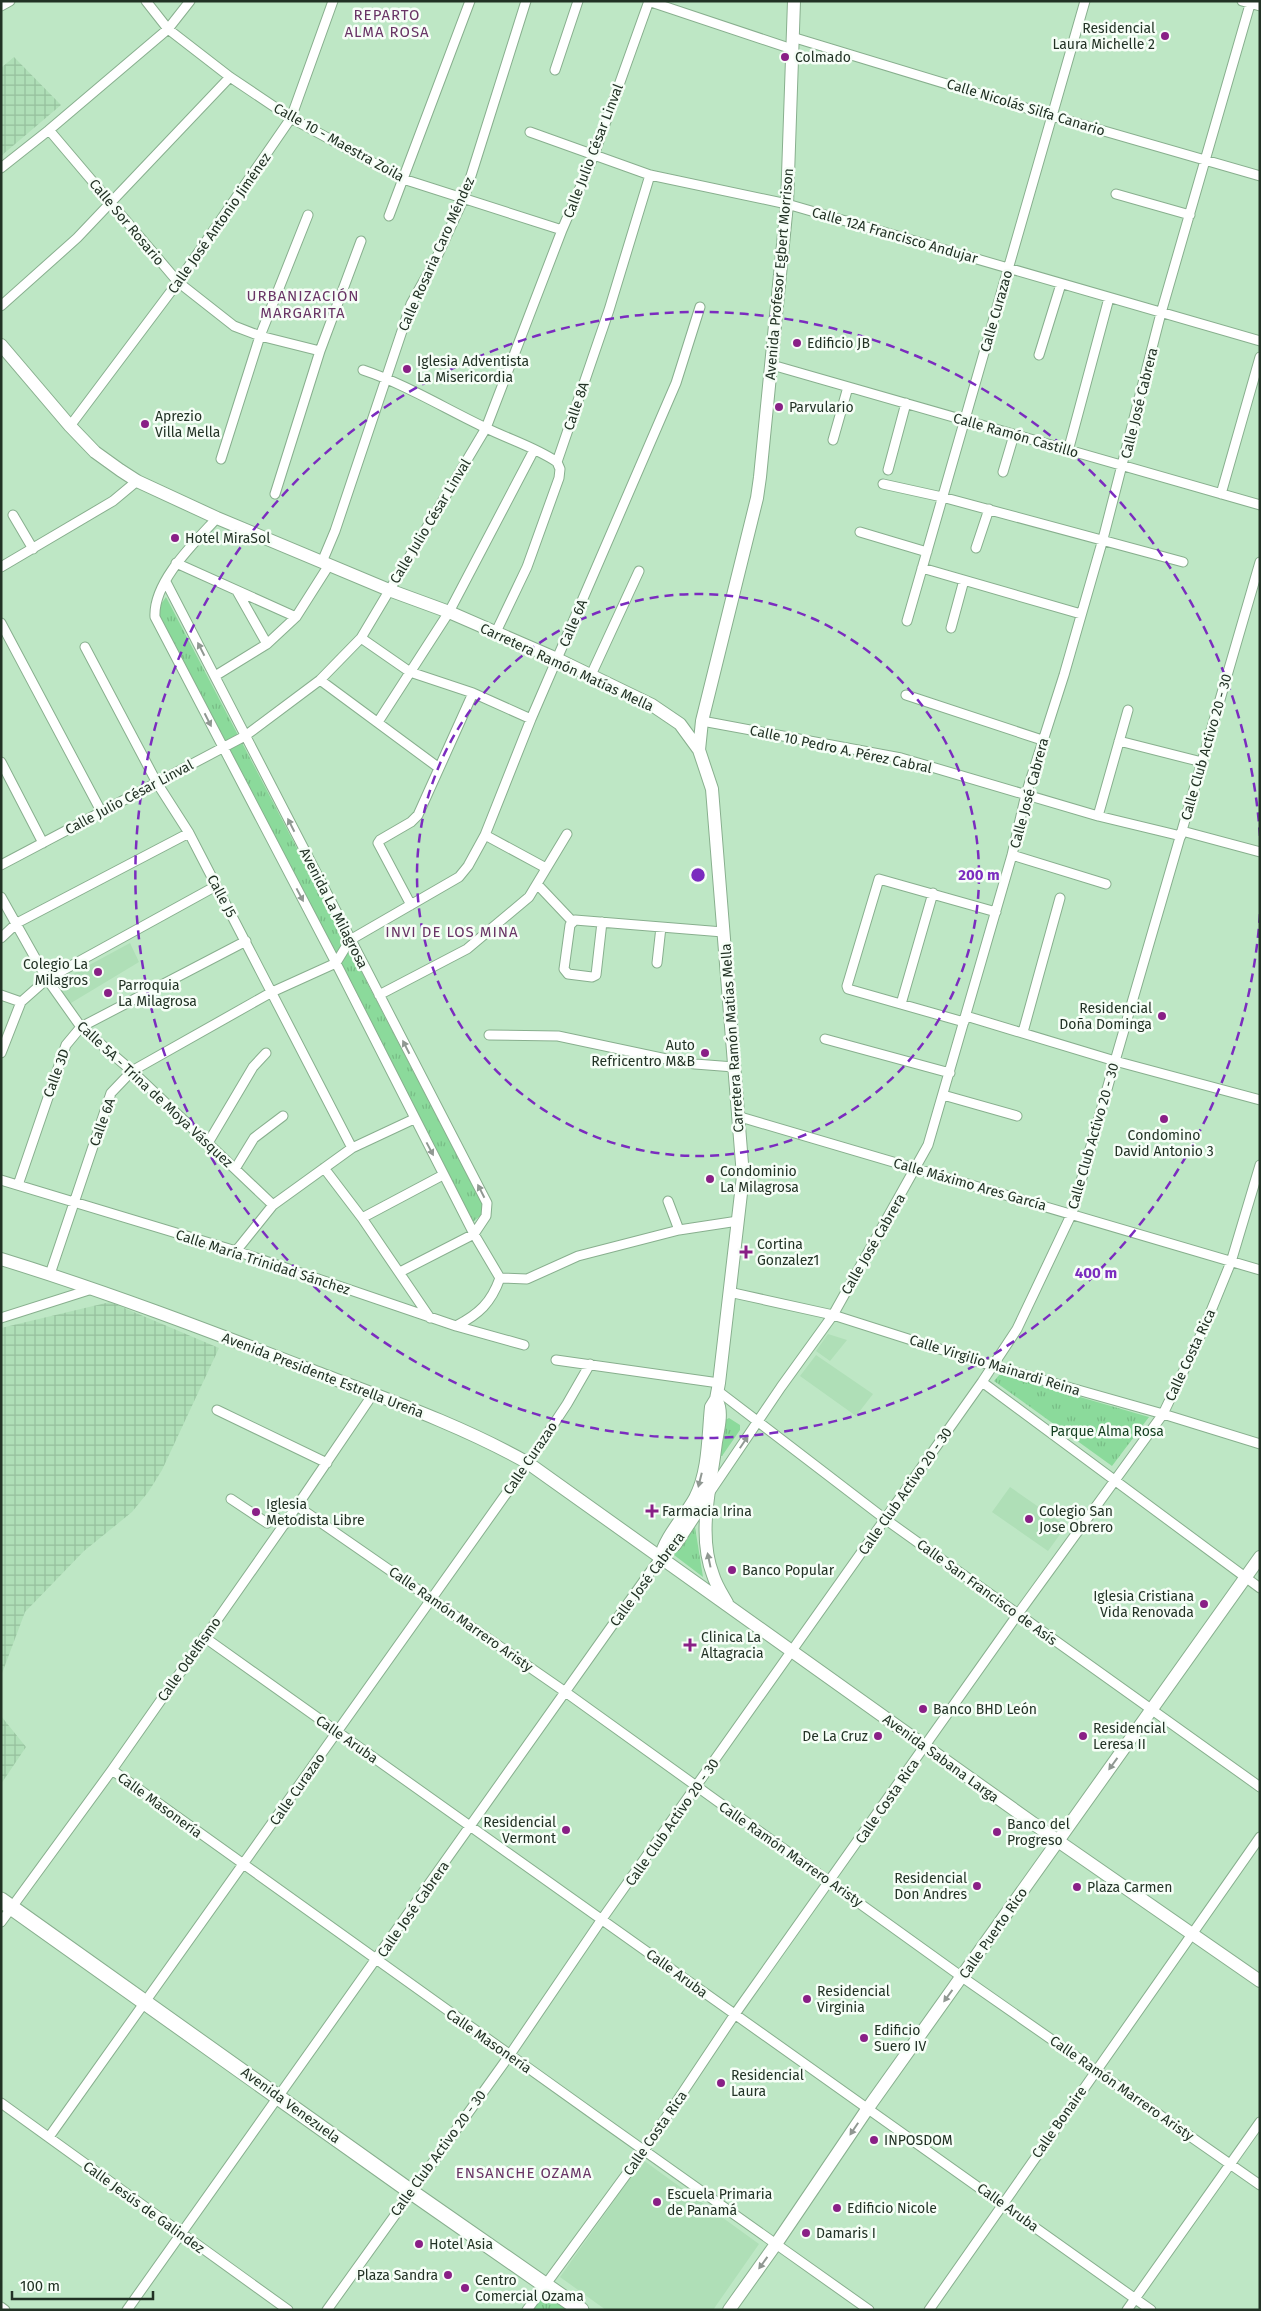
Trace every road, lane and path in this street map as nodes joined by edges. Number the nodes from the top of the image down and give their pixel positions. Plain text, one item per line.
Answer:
1 (10, 1) edge
2 (146, 1) edge
3 (190, 1) edge
4 (333, 1) edge
5 (470, 1) edge
6 (526, 1) edge
7 (578, 1) edge
8 (649, 1) edge
9 (794, 1) edge
10 (1085, 1) edge
11 (1248, 2) edge
12 (1, 6) edge
13 (1260, 6) edge
14 (168, 29) junction
15 (792, 43) junction
16 (555, 70) dead end
17 (230, 77) junction
18 (1052, 116) junction
19 (292, 118) junction
20 (49, 130) junction
21 (530, 132) dead end
22 (594, 155) junction
23 (1205, 159) junction
24 (1, 168) edge
25 (650, 175) junction
26 (1260, 176) edge
27 (403, 179) junction
28 (1116, 194) dead end
29 (464, 198) junction
30 (111, 204) junction
31 (787, 204) junction
32 (308, 215) dead end
33 (1190, 215) junction
34 (390, 216) dead end
35 (562, 230) junction
36 (361, 241) dead end
37 (1008, 268) junction
38 (178, 282) junction
39 (1061, 284) junction
40 (1109, 298) junction
41 (1, 306) edge
42 (700, 307) dead end
43 (1161, 313) junction
44 (260, 336) junction
45 (1260, 341) edge
46 (1, 345) edge
47 (320, 351) junction
48 (1039, 355) dead end
49 (1260, 357) edge
50 (772, 365) junction
51 (363, 370) dead end
52 (386, 378) junction
53 (848, 387) junction
54 (906, 403) junction
55 (965, 420) junction
56 (70, 426) junction
57 (486, 428) junction
58 (1014, 435) junction
59 (832, 440) dead end
60 (534, 450) junction
61 (1068, 451) junction
62 (221, 459) dead end
63 (557, 462) junction
64 (1123, 466) junction
65 (888, 470) dead end
66 (1003, 472) dead end
67 (137, 481) junction
68 (883, 484) dead end
69 (275, 494) dead end
70 (1221, 494) junction
71 (942, 496) junction
72 (1260, 505) edge
73 (989, 509) junction
74 (13, 514) dead end
75 (216, 518) junction
76 (860, 532) dead end
77 (1103, 540) junction
78 (976, 548) dead end
79 (33, 549) junction
80 (927, 552) junction
81 (1182, 562) dead end
82 (1260, 562) edge
83 (176, 563) junction
84 (326, 564) junction
85 (1, 568) edge
86 (922, 568) junction
87 (639, 571) dead end
88 (964, 580) junction
89 (166, 582) junction
90 (389, 590) junction
91 (237, 591) junction
92 (449, 612) junction
93 (1081, 614) junction
94 (296, 617) junction
95 (907, 621) dead end
96 (1, 623) edge
97 (951, 628) dead end
98 (496, 632) junction
99 (361, 638) junction
100 (267, 644) junction
101 (85, 647) dead end
102 (557, 659) junction
103 (410, 672) junction
104 (215, 676) junction
105 (591, 676) junction
106 (320, 680) junction
107 (473, 693) junction
108 (906, 695) dead end
109 (1128, 710) dead end
110 (531, 718) junction
111 (702, 721) junction
112 (378, 722) junction
113 (245, 736) junction
114 (1042, 740) junction
115 (1119, 742) junction
116 (222, 748) junction
117 (699, 750) junction
118 (1, 762) edge
119 (1202, 762) junction
120 (439, 768) junction
121 (157, 782) junction
122 (1026, 794) junction
123 (102, 813) junction
124 (1098, 816) junction
125 (188, 833) junction
126 (567, 834) dead end
127 (1181, 834) junction
128 (485, 835) junction
129 (43, 843) junction
130 (1260, 852) edge
131 (1012, 856) junction
132 (1, 865) edge
133 (546, 868) junction
134 (537, 884) junction
135 (1106, 884) dead end
136 (216, 886) junction
137 (933, 893) junction
138 (1, 897) edge
139 (1060, 898) dead end
140 (411, 905) junction
141 (996, 912) junction
142 (572, 921) junction
143 (602, 922) junction
144 (17, 923) junction
145 (661, 927) junction
146 (723, 932) junction
147 (1, 938) edge
148 (350, 940) junction
149 (246, 941) junction
150 (336, 962) junction
151 (657, 963) dead end
152 (47, 979) junction
153 (272, 992) junction
154 (379, 995) junction
155 (1, 996) edge
156 (21, 1002) junction
157 (902, 1004) junction
158 (965, 1019) junction
159 (81, 1027) junction
160 (1023, 1032) junction
161 (490, 1035) dead end
162 (825, 1039) dead end
163 (1, 1053) edge
164 (266, 1053) dead end
165 (1114, 1061) junction
166 (734, 1067) junction
167 (132, 1071) junction
168 (950, 1073) junction
169 (944, 1094) junction
170 (1260, 1100) edge
171 (283, 1116) dead end
172 (737, 1116) junction
173 (1018, 1116) dead end
174 (414, 1119) junction
175 (208, 1143) junction
176 (352, 1148) junction
177 (1260, 1165) edge
178 (324, 1168) junction
179 (235, 1169) junction
180 (916, 1169) junction
181 (443, 1175) junction
182 (1, 1180) edge
183 (18, 1185) junction
184 (668, 1201) dead end
185 (74, 1203) junction
186 (273, 1205) junction
187 (1072, 1213) junction
188 (362, 1218) junction
189 (738, 1221) junction
190 (679, 1230) junction
191 (474, 1234) junction
192 (236, 1251) junction
193 (1, 1258) edge
194 (1231, 1262) junction
195 (1260, 1270) edge
196 (400, 1272) junction
197 (50, 1274) junction
198 (500, 1278) junction
199 (92, 1288) junction
200 (729, 1292) junction
201 (832, 1315) junction
202 (1, 1318) edge
203 (430, 1318) junction
204 (456, 1326) junction
205 (524, 1344) dead end
206 (556, 1360) dead end
207 (590, 1364) junction
208 (993, 1366) junction
209 (982, 1382) junction
210 (718, 1391) junction
211 (372, 1394) junction
212 (217, 1410) dead end
213 (1163, 1414) junction
214 (758, 1421) junction
215 (1260, 1444) edge
216 (327, 1463) junction
217 (528, 1463) junction
218 (1114, 1480) junction
219 (710, 1492) junction
220 (231, 1499) dead end
221 (298, 1506) junction
222 (885, 1519) junction
223 (285, 1524) junction
224 (625, 1531) joint
225 (1260, 1557) edge
226 (660, 1558) junction
227 (1245, 1578) junction
228 (1260, 1588) edge
229 (432, 1598) junction
230 (728, 1605) junction
231 (1018, 1614) junction
232 (204, 1637) junction
233 (793, 1651) junction
234 (564, 1691) junction
235 (1152, 1710) junction
236 (337, 1732) junction
237 (925, 1747) junction
238 (112, 1770) junction
239 (696, 1787) junction
240 (1260, 1787) edge
241 (471, 1825) junction
242 (1260, 1837) edge
243 (1058, 1841) junction
244 (244, 1865) junction
245 (830, 1882) junction
246 (6, 1904) edge
247 (602, 1919) junction
248 (1, 1922) edge
249 (1191, 1932) junction
250 (376, 1961) junction
251 (962, 1977) junction
252 (1260, 1981) edge
253 (146, 2002) junction
254 (735, 2014) junction
255 (509, 2056) junction
256 (1096, 2069) junction
257 (278, 2096) junction
258 (1, 2103) edge
259 (868, 2108) junction
260 (1260, 2122) edge
261 (49, 2137) junction
262 (645, 2149) junction
263 (1230, 2164) junction
264 (1260, 2185) edge
265 (410, 2191) junction
266 (1002, 2202) junction
267 (180, 2234) junction
268 (776, 2244) junction
269 (545, 2284) junction
270 (1135, 2298) junction
271 (1, 2307) edge
272 (5, 2310) edge
273 (127, 2310) edge
274 (288, 2310) edge
275 (327, 2310) edge
276 (527, 2310) edge
277 (581, 2310) edge
278 (729, 2310) edge
279 (869, 2310) edge
280 (929, 2310) edge
281 (1127, 2310) edge
282 (1151, 2310) edge

1 - 12 street
2 - 14 street, Calle 10 - Maestra Zoila
3 - 14 street
4 - 19 street, Calle José Antonio Jiménez
5 - 27 street
6 - 29 street, Calle Rosaria Caro Méndez
7 - 16 street
8 - 15 street, Calle Nicolás Silfa Canario
8 - 22 street, Calle Julio César Linval
9 - 15 main road, Avenida Profesor Egbert Morrison
10 - 18 street, Calle Curazao
11 - 13 street
11 - 23 street, Calle José Cabrera
14 - 17 street, Calle 10 - Maestra Zoila
14 - 20 street
15 - 18 street, Calle Nicolás Silfa Canario
15 - 31 main road, Avenida Profesor Egbert Morrison
17 - 19 street, Calle 10 - Maestra Zoila
17 - 30 street
18 - 23 street, Calle Nicolás Silfa Canario
18 - 37 street, Calle Curazao
19 - 27 street, Calle 10 - Maestra Zoila
19 - 38 street, Calle José Antonio Jiménez
20 - 24 street
20 - 30 street, Calle Sor Rosario
21 - 22 street, Calle 12A Francisco Andujar
22 - 25 street, Calle 12A Francisco Andujar
22 - 35 street, Calle Julio César Linval
23 - 26 street, Calle Nicolás Silfa Canario
23 - 33 street, Calle José Cabrera
25 - 31 street, Calle 12A Francisco Andujar
25 - 63 street, Calle 8A
27 - 29 street, Calle 10 - Maestra Zoila
27 - 34 street
28 - 33 street
29 - 35 street, Calle 10 - Maestra Zoila
29 - 52 street, Calle Rosaria Caro Méndez
30 - 38 street, Calle Sor Rosario
30 - 41 street
31 - 37 street, Calle 12A Francisco Andujar
31 - 50 main road, Avenida Profesor Egbert Morrison
32 - 44 street
33 - 43 street, Calle José Cabrera
35 - 57 street, Calle Julio César Linval
36 - 47 street
37 - 39 street, Calle 12A Francisco Andujar
37 - 55 street, Calle Curazao
38 - 44 street, Calle Sor Rosario
38 - 56 street, Calle José Antonio Jiménez
39 - 40 street, Calle 12A Francisco Andujar
39 - 48 street
40 - 43 street, Calle 12A Francisco Andujar
40 - 61 street
42 - 102 street, Calle 6A
43 - 45 street, Calle 12A Francisco Andujar
43 - 64 street, Calle José Cabrera
44 - 47 street, Calle Sor Rosario
44 - 62 street
46 - 56 main road, Carretera Ramón Matías Mella
47 - 69 street
49 - 70 street
50 - 53 street, Calle Ramón Castillo
50 - 111 main road, Avenida Profesor Egbert Morrison
51 - 52 street
52 - 57 street
52 - 84 street, Calle Rosaria Caro Méndez
53 - 54 street, Calle Ramón Castillo
53 - 59 street
54 - 55 street, Calle Ramón Castillo
54 - 65 street
55 - 58 street, Calle Ramón Castillo
55 - 71 street, Calle Curazao
56 - 67 main road, Carretera Ramón Matías Mella
57 - 60 street
57 - 90 street, Calle Julio César Linval
58 - 61 street, Calle Ramón Castillo
58 - 66 street
60 - 63 street
60 - 92 street
61 - 64 street, Calle Ramón Castillo
63 - 98 street, Calle 8A
64 - 70 street, Calle Ramón Castillo
64 - 77 street, Calle José Cabrera
67 - 75 main road, Carretera Ramón Matías Mella
67 - 79 street
68 - 71 street
70 - 72 street, Calle Ramón Castillo
71 - 73 street
71 - 80 street, Calle Curazao
73 - 77 street
73 - 78 street
74 - 79 street
75 - 83 street, Avenida La Milagrosa
75 - 84 main road, Carretera Ramón Matías Mella
76 - 80 street
77 - 81 street
77 - 93 street, Calle José Cabrera
79 - 85 street
80 - 86 street, Calle Curazao
82 - 119 street, Calle Club Activo 20 - 30
83 - 89 street, Avenida La Milagrosa
83 - 91 street
84 - 90 main road, Carretera Ramón Matías Mella
84 - 94 street, Calle Rosaria Caro Méndez
86 - 88 street
86 - 95 street, Calle Curazao
87 - 105 street
88 - 93 street
88 - 97 street
104 -> 89 street, Avenida La Milagrosa
89 -> 116 street, Avenida La Milagrosa
90 - 92 main road, Carretera Ramón Matías Mella
90 - 99 street, Calle Julio César Linval
91 - 94 street
91 - 100 street
92 - 98 main road, Carretera Ramón Matías Mella
92 - 103 street
93 - 114 street, Calle José Cabrera
94 - 100 street, Calle Rosaria Caro Méndez
96 - 123 street
98 - 102 main road, Carretera Ramón Matías Mella
99 - 103 street
99 - 106 street, Calle Julio César Linval
100 - 104 street, Calle Rosaria Caro Méndez
101 - 121 street, Calle J5
102 - 105 main road, Carretera Ramón Matías Mella
102 - 110 street, Calle 6A
103 - 107 street
103 - 112 street
104 - 113 street, Avenida La Milagrosa
105 - 117 main road, Carretera Ramón Matías Mella
106 - 112 street
106 - 113 street, Calle Julio César Linval
107 - 110 street
107 - 120 street
108 - 114 street
109 - 115 street
110 - 128 street, Calle 6A
111 - 117 main road, Avenida Profesor Egbert Morrison
111 - 122 street, Calle 10 Pedro A. Pérez Cabral
112 - 120 street
113 - 116 street, Calle Julio César Linval
148 -> 113 street, Avenida La Milagrosa
114 - 122 street, Calle José Cabrera
115 - 119 street
115 - 124 street
116 - 121 street, Calle Julio César Linval
116 -> 150 street, Avenida La Milagrosa
117 - 146 main road, Carretera Ramón Matías Mella
118 - 129 street
119 - 127 street, Calle Club Activo 20 - 30
120 - 140 street
121 - 123 street, Calle Julio César Linval
121 - 125 street, Calle J5
122 - 124 street, Calle 10 Pedro A. Pérez Cabral
122 - 131 street, Calle José Cabrera
123 - 129 street, Calle Julio César Linval
124 - 127 street, Calle 10 Pedro A. Pérez Cabral
125 - 136 street, Calle J5
125 - 144 street
126 - 133 street
127 - 130 street, Calle 10 Pedro A. Pérez Cabral
127 - 165 street, Calle Club Activo 20 - 30
128 - 133 street
128 - 140 street, Calle 6A
129 - 132 street, Calle Julio César Linval
131 - 135 street
131 - 141 street, Calle José Cabrera
133 - 134 street
134 - 142 street
134 - 154 street
136 - 149 street, Calle J5
136 - 152 street
137 - 141 street
137 - 157 street
137 - 157 street
138 - 144 street, Calle 5A - Trina de Moya Vásquez
139 - 160 street
140 - 148 street, Calle 6A
141 - 158 street, Calle José Cabrera
142 - 143 street
142 - 143 street
143 - 145 street
144 - 147 street
144 - 152 street, Calle 5A - Trina de Moya Vásquez
145 - 146 street
145 - 151 street
146 - 166 main road, Carretera Ramón Matías Mella
148 - 150 street, Calle 6A
148 - 154 street, Avenida La Milagrosa
149 - 153 street, Calle J5
149 - 159 street, Calle 3D
150 - 153 street, Calle 6A
150 - 174 street, Avenida La Milagrosa
152 - 156 street
152 - 159 street, Calle 5A - Trina de Moya Vásquez
153 - 167 street, Calle 6A
153 - 176 street, Calle J5
191 -> 154 street, Avenida La Milagrosa
155 - 156 street
156 - 163 street
157 - 158 street
158 - 160 street
158 - 168 street, Calle José Cabrera
159 - 167 street, Calle 5A - Trina de Moya Vásquez
159 - 183 street, Calle 3D
160 - 165 street
161 - 166 street
162 - 168 street
164 - 175 street
165 - 170 street
165 - 187 street, Calle Club Activo 20 - 30
166 - 172 main road, Carretera Ramón Matías Mella
167 - 175 street, Calle 5A - Trina de Moya Vásquez
167 - 185 street, Calle 6A
168 - 169 street, Calle José Cabrera
169 - 173 street
169 - 180 street, Calle José Cabrera
171 - 179 street
172 - 180 street, Calle Máximo Ares García
172 - 189 main road, Carretera Ramón Matías Mella
174 - 176 street
174 -> 181 street, Avenida La Milagrosa
175 - 179 street, Calle 5A - Trina de Moya Vásquez
176 - 178 street
177 - 194 street, Calle Costa Rica
178 - 186 street
178 - 188 street
179 - 186 street, Calle 5A - Trina de Moya Vásquez
180 - 187 street, Calle Máximo Ares García
180 - 201 street, Calle José Cabrera
181 - 188 street
181 - 191 street, Avenida La Milagrosa
182 - 183 street, Calle María Trinidad Sánchez
183 - 185 street, Calle María Trinidad Sánchez
184 - 190 street
185 - 192 street, Calle María Trinidad Sánchez
185 - 197 street, Calle 6A
186 - 192 street
187 - 194 street, Calle Máximo Ares García
187 - 208 street, Calle Club Activo 20 - 30
188 - 196 street
189 - 190 street
189 - 200 main road, Carretera Ramón Matías Mella
190 - 198 street
191 - 196 street
191 - 198 street, Avenida La Milagrosa
192 - 203 street, Calle María Trinidad Sánchez
193 - 197 main road, Avenida Presidente Estrella Ureña
194 - 195 street, Calle Máximo Ares García
194 - 213 street, Calle Costa Rica
196 - 203 street
197 - 199 main road, Avenida Presidente Estrella Ureña
198 - 204 street
199 - 202 street
199 - 211 main road, Avenida Presidente Estrella Ureña
200 - 201 street, Calle Virgilio Mainardi Reina
200 - 210 main road, Carretera Ramón Matías Mella
201 - 208 street, Calle Virgilio Mainardi Reina
201 - 214 street, Calle José Cabrera
203 - 204 street, Calle María Trinidad Sánchez
204 - 205 street, Calle María Trinidad Sánchez
206 - 207 street
207 - 210 street
207 - 217 street, Calle Curazao
208 - 209 street, Calle Club Activo 20 - 30
208 - 213 street, Calle Virgilio Mainardi Reina
209 - 218 street
209 - 222 street, Calle Club Activo 20 - 30
210 - 214 street, Calle San Francisco de Asís
210 - 219 main road, Carretera Ramón Matías Mella
210 -> 226 main road, Carretera Ramón Matías Mella
211 - 216 street, Calle Odelfismo
211 - 217 main road, Avenida Presidente Estrella Ureña
212 - 216 street
213 - 215 street, Calle Virgilio Mainardi Reina
213 - 218 street, Calle Costa Rica
219 -> 214 street, Calle José Cabrera
214 - 222 street, Calle San Francisco de Asís
216 - 221 street, Calle Odelfismo
217 - 224 main road, Avenida Presidente Estrella Ureña
217 - 229 street, Calle Curazao
218 - 227 street
218 - 231 street, Calle Costa Rica
219 - 226 main road, Calle José Cabrera
230 -> 219 main road, Carretera Ramón Matías Mella
220 - 223 street
221 - 223 street, Calle Odelfismo
221 - 229 street, Calle Ramón Marrero Aristy
222 - 231 street, Calle San Francisco de Asís
222 - 233 street, Calle Club Activo 20 - 30
223 - 232 street, Calle Odelfismo
224 - 226 main road, Avenida Sabana Larga
225 - 227 main road, Calle Puerto Rico
226 - 230 main road, Avenida Sabana Larga
226 - 234 street, Calle José Cabrera
227 - 228 street
227 - 235 main road, Calle Puerto Rico
229 - 234 street, Calle Ramón Marrero Aristy
229 - 236 street, Calle Curazao
230 - 233 main road, Avenida Sabana Larga
231 - 235 street, Calle San Francisco de Asís
231 - 237 street, Calle Costa Rica
232 - 236 street, Calle Aruba
232 - 238 street, Calle Odelfismo
233 - 237 main road, Avenida Sabana Larga
233 - 239 street, Calle Club Activo 20 - 30
234 - 239 street, Calle Ramón Marrero Aristy
234 - 241 street, Calle José Cabrera
235 - 240 street, Calle San Francisco de Asís
235 -> 243 main road, Calle Puerto Rico
236 - 241 street, Calle Aruba
236 - 244 street, Calle Curazao
237 - 243 main road, Avenida Sabana Larga
237 - 245 street, Calle Costa Rica
238 - 244 street, Calle Masonería
238 - 246 street, Calle Odelfismo
239 - 245 street, Calle Ramón Marrero Aristy
239 - 247 street, Calle Club Activo 20 - 30
241 - 247 street, Calle Aruba
241 - 250 street, Calle José Cabrera
242 - 249 street, Calle Bonaire
243 - 249 main road, Avenida Sabana Larga
243 - 251 main road, Calle Puerto Rico
244 - 250 street, Calle Masonería
244 - 253 street, Calle Curazao
245 - 251 street, Calle Ramón Marrero Aristy
245 - 254 street, Calle Costa Rica
246 - 248 street, Calle Odelfismo
246 - 253 main road, Avenida Venezuela
247 - 254 street, Calle Aruba
247 - 255 street, Calle Club Activo 20 - 30
249 - 252 main road, Avenida Sabana Larga
249 - 256 street, Calle Bonaire
250 - 255 street, Calle Masonería
250 - 257 street, Calle José Cabrera
251 - 256 street, Calle Ramón Marrero Aristy
251 -> 259 main road, Calle Puerto Rico
253 - 257 main road, Avenida Venezuela
253 - 261 street, Calle Curazao
254 - 259 street, Calle Aruba
254 - 262 street, Calle Costa Rica
255 - 262 street, Calle Masonería
255 - 265 street, Calle Club Activo 20 - 30
256 - 263 street, Calle Ramón Marrero Aristy
256 - 266 street, Calle Bonaire
257 - 265 main road, Avenida Venezuela
257 - 267 street, Calle José Cabrera
258 - 261 street, Calle Jesús de Galindez
259 - 266 street, Calle Aruba
259 -> 268 main road, Calle Puerto Rico
260 - 263 street
261 - 267 street, Calle Jesús de Galindez
262 - 268 street, Calle Masonería
262 - 269 street, Calle Costa Rica
263 - 264 street, Calle Ramón Marrero Aristy
263 - 270 street
265 - 269 main road, Avenida Venezuela
265 - 275 street, Calle Club Activo 20 - 30
266 - 270 street, Calle Aruba
266 - 280 street, Calle Bonaire
267 - 273 street, Calle José Cabrera
267 - 274 street, Calle Jesús de Galindez
268 -> 278 main road, Calle Puerto Rico
268 - 279 street, Calle Masonería
269 - 276 street, Calle Costa Rica
269 - 277 main road, Avenida Venezuela
270 - 281 street
270 - 282 street, Calle Aruba
271 - 272 street

